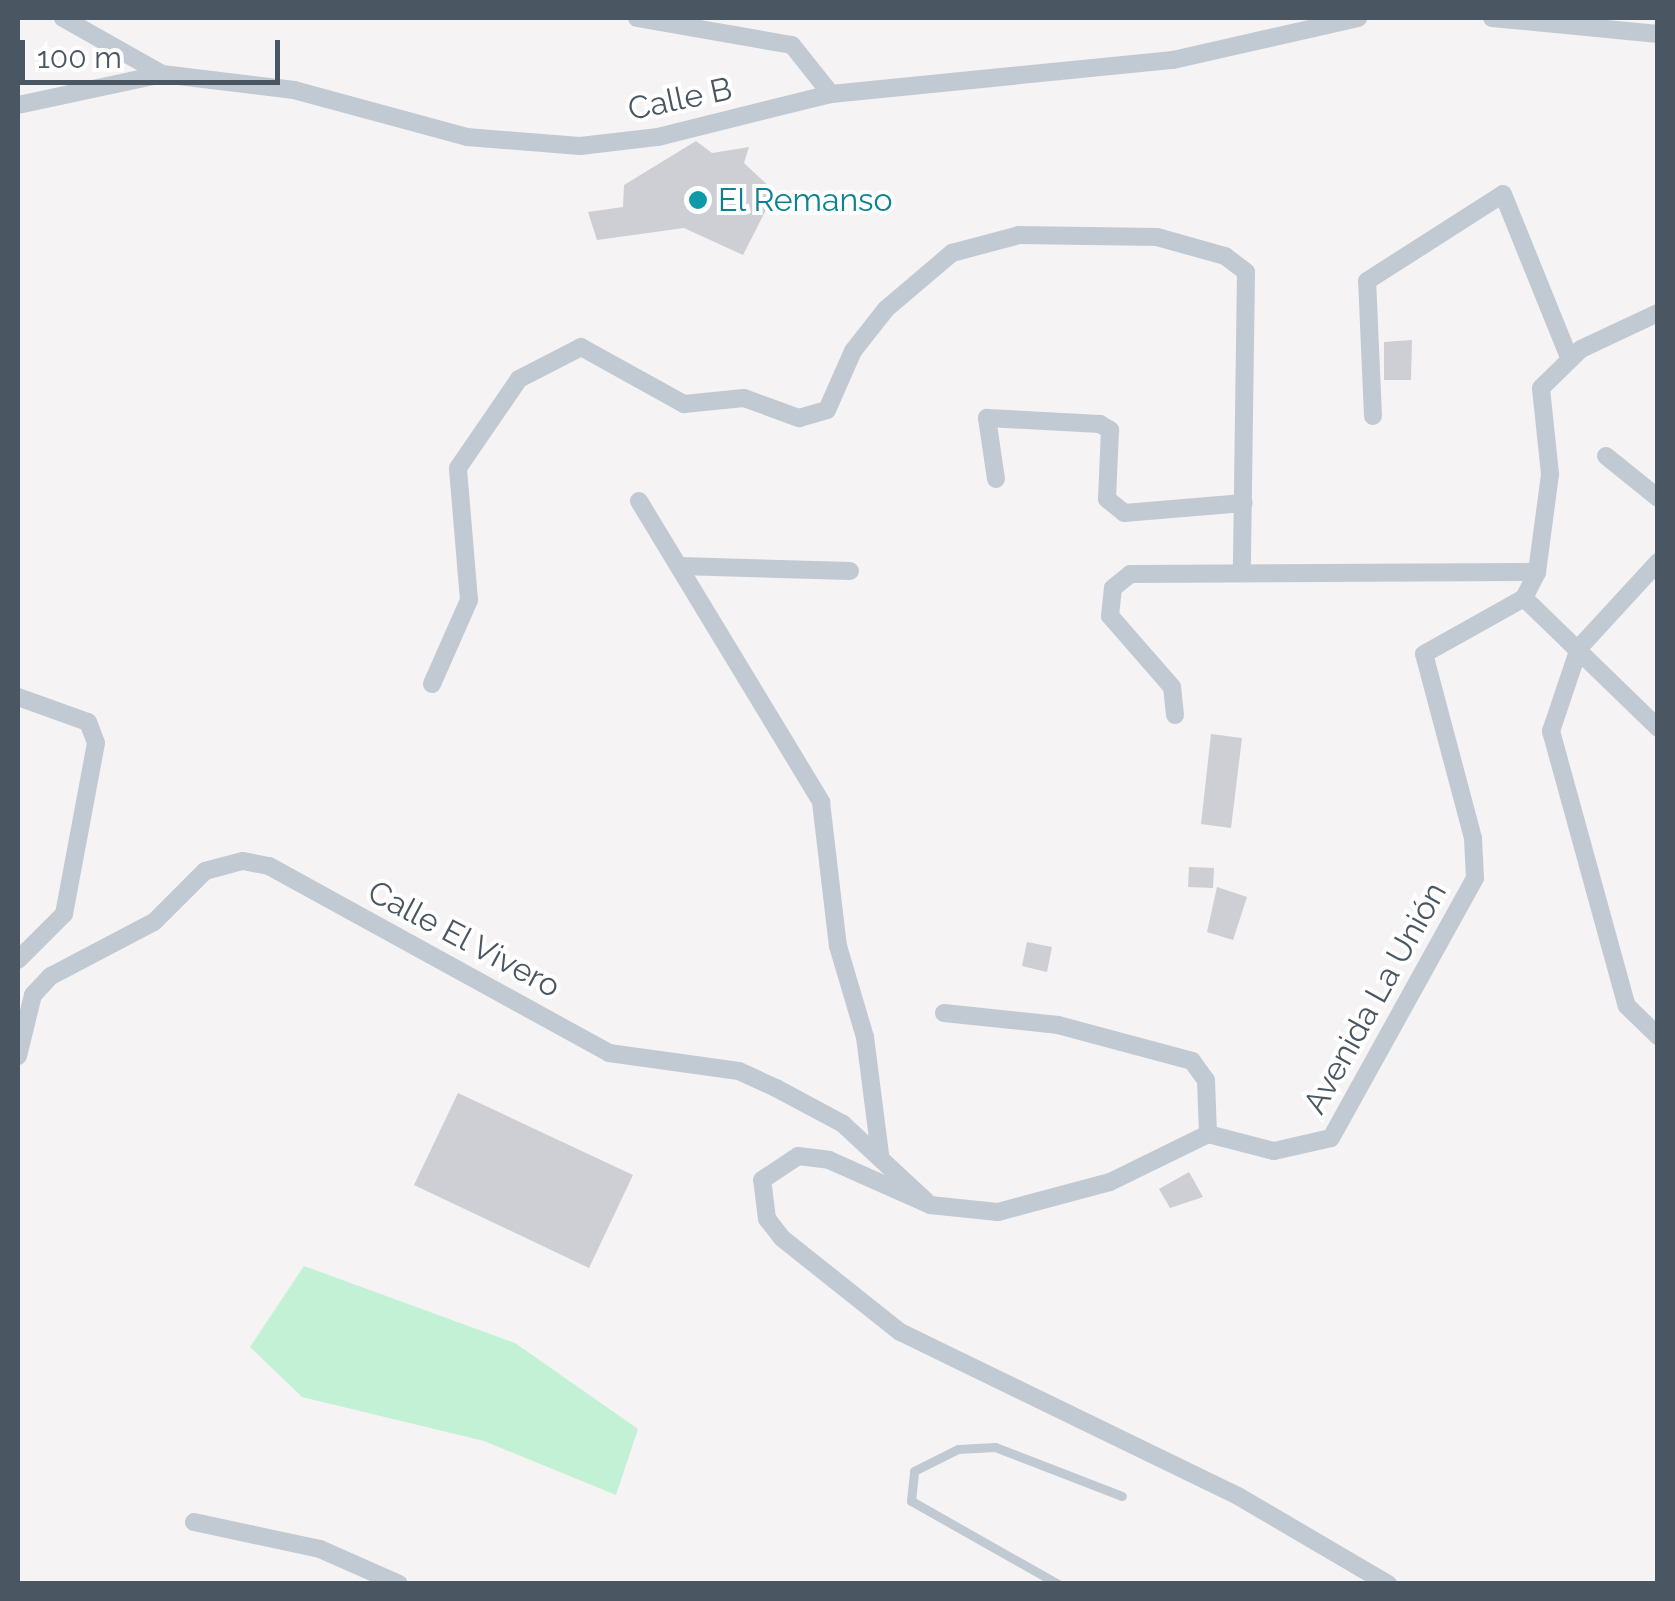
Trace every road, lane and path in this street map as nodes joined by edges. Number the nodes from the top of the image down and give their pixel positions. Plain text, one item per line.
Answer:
1 (63, 18) edge
2 (637, 18) edge
3 (1358, 18) edge
4 (1492, 18) edge
5 (1658, 34) edge
6 (162, 74) junction
7 (831, 94) junction
8 (18, 104) edge
9 (1658, 313) edge
10 (1569, 356) junction
11 (1373, 416) dead end
12 (1606, 456) dead end
13 (996, 480) dead end
14 (1658, 498) edge
15 (639, 501) dead end
16 (1244, 503) junction
17 (1658, 562) edge
18 (680, 566) junction
19 (850, 571) dead end
20 (1242, 572) junction
21 (1536, 572) junction
22 (1524, 598) junction
23 (1578, 648) junction
24 (432, 684) dead end
25 (18, 696) edge
26 (1175, 715) dead end
27 (1658, 728) edge
28 (18, 960) edge
29 (944, 1013) dead end
30 (1658, 1036) edge
31 (18, 1056) edge
32 (1208, 1134) junction
33 (880, 1154) junction
34 (930, 1206) junction
35 (1122, 1496) dead end
36 (194, 1522) dead end
37 (399, 1584) edge
38 (1058, 1584) edge
39 (1388, 1584) edge

1 - 6 street
2 - 7 street
3 - 7 street, Calle B
4 - 5 street
6 - 7 street, Calle B
6 - 8 street, Calle B
9 - 10 street
10 - 11 street
10 - 21 street
12 - 14 street
13 - 16 street
15 - 18 street
16 - 20 street
16 - 24 street
17 - 23 street
18 - 19 street
18 - 33 street
20 - 21 street
20 - 26 street
21 - 22 street
22 - 23 street
22 - 32 street, Avenida La Unión
23 - 27 street
23 - 30 street
25 - 28 street
29 - 32 street
31 - 33 street, Calle El Vivero
32 - 34 street
33 - 34 street, Calle El Vivero
34 - 39 street
35 - 38 lane
36 - 37 street

